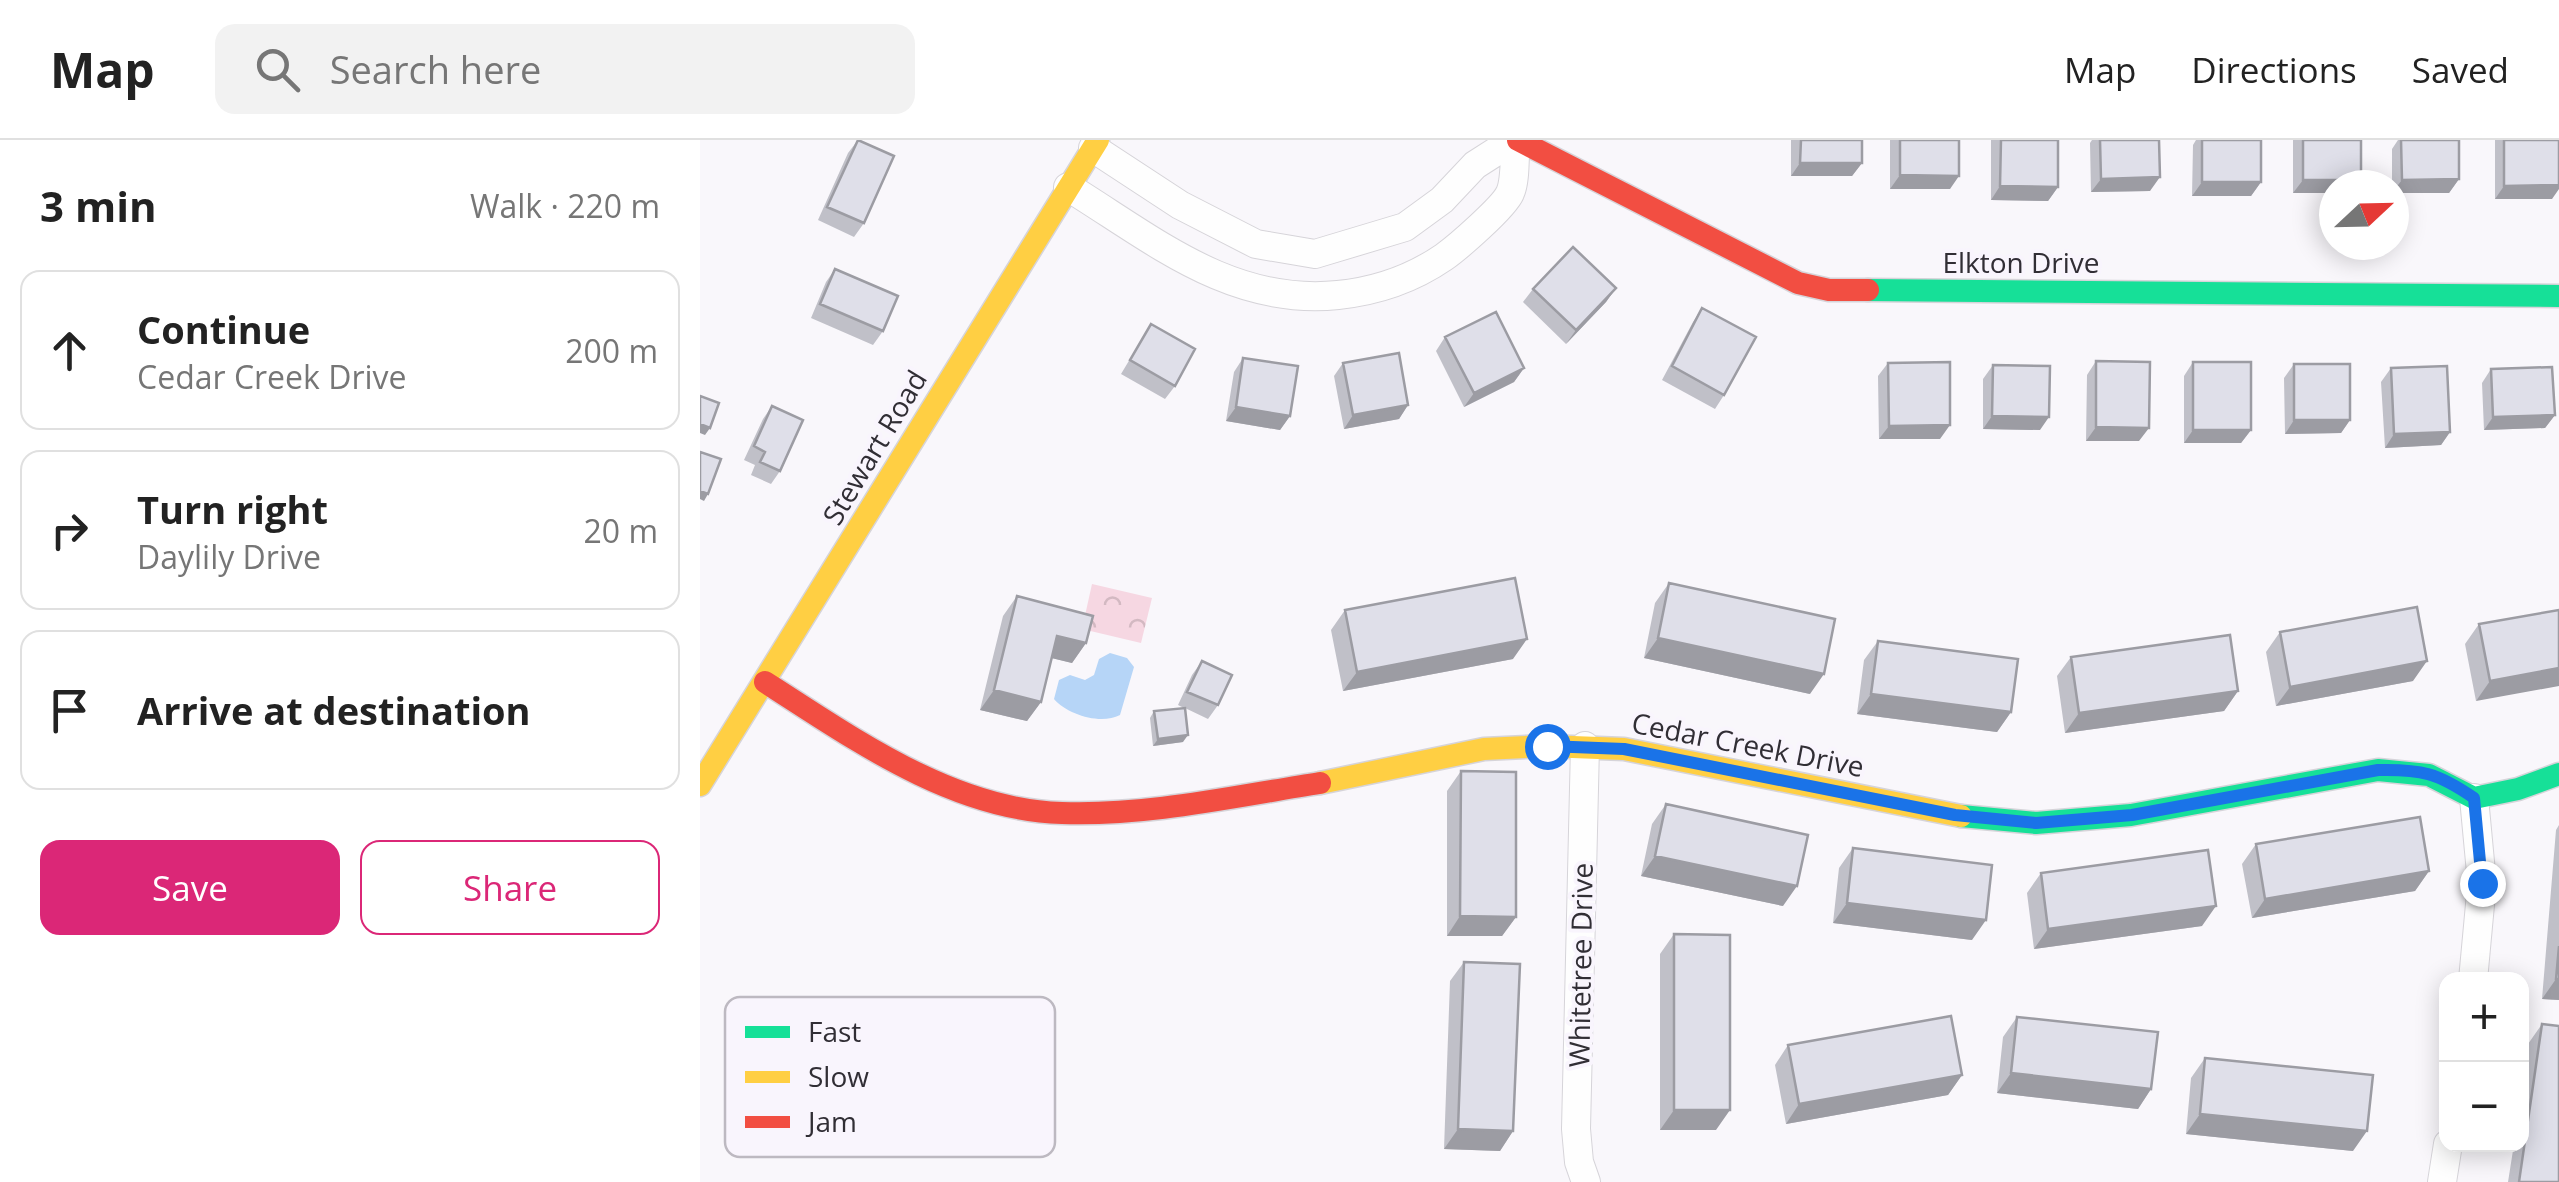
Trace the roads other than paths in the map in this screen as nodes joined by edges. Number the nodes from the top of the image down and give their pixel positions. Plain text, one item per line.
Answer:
1 (1516, 140) edge
2 (1095, 144) edge
3 (1068, 187) junction
4 (1315, 254) junction
5 (2559, 296) edge
6 (1311, 298) junction
7 (765, 682) junction
8 (1585, 746) junction
9 (2559, 774) edge
10 (700, 785) edge
11 (2474, 798) junction
12 (2473, 972) edge
13 (2447, 1152) edge
14 (1586, 1182) edge
15 (2442, 1182) edge

1 - 4 street
1 - 5 street, Elkton Drive
1 - 6 street
2 - 3 street, Stewart Road
2 - 4 street
3 - 6 street
3 - 7 street, Stewart Road
4 - 6 street
7 - 8 street, Cedar Creek Drive
7 - 10 street, Stewart Road
8 - 11 street, Cedar Creek Drive
8 - 14 street, Whitetree Drive
9 - 11 street
11 - 12 street
13 - 15 street

